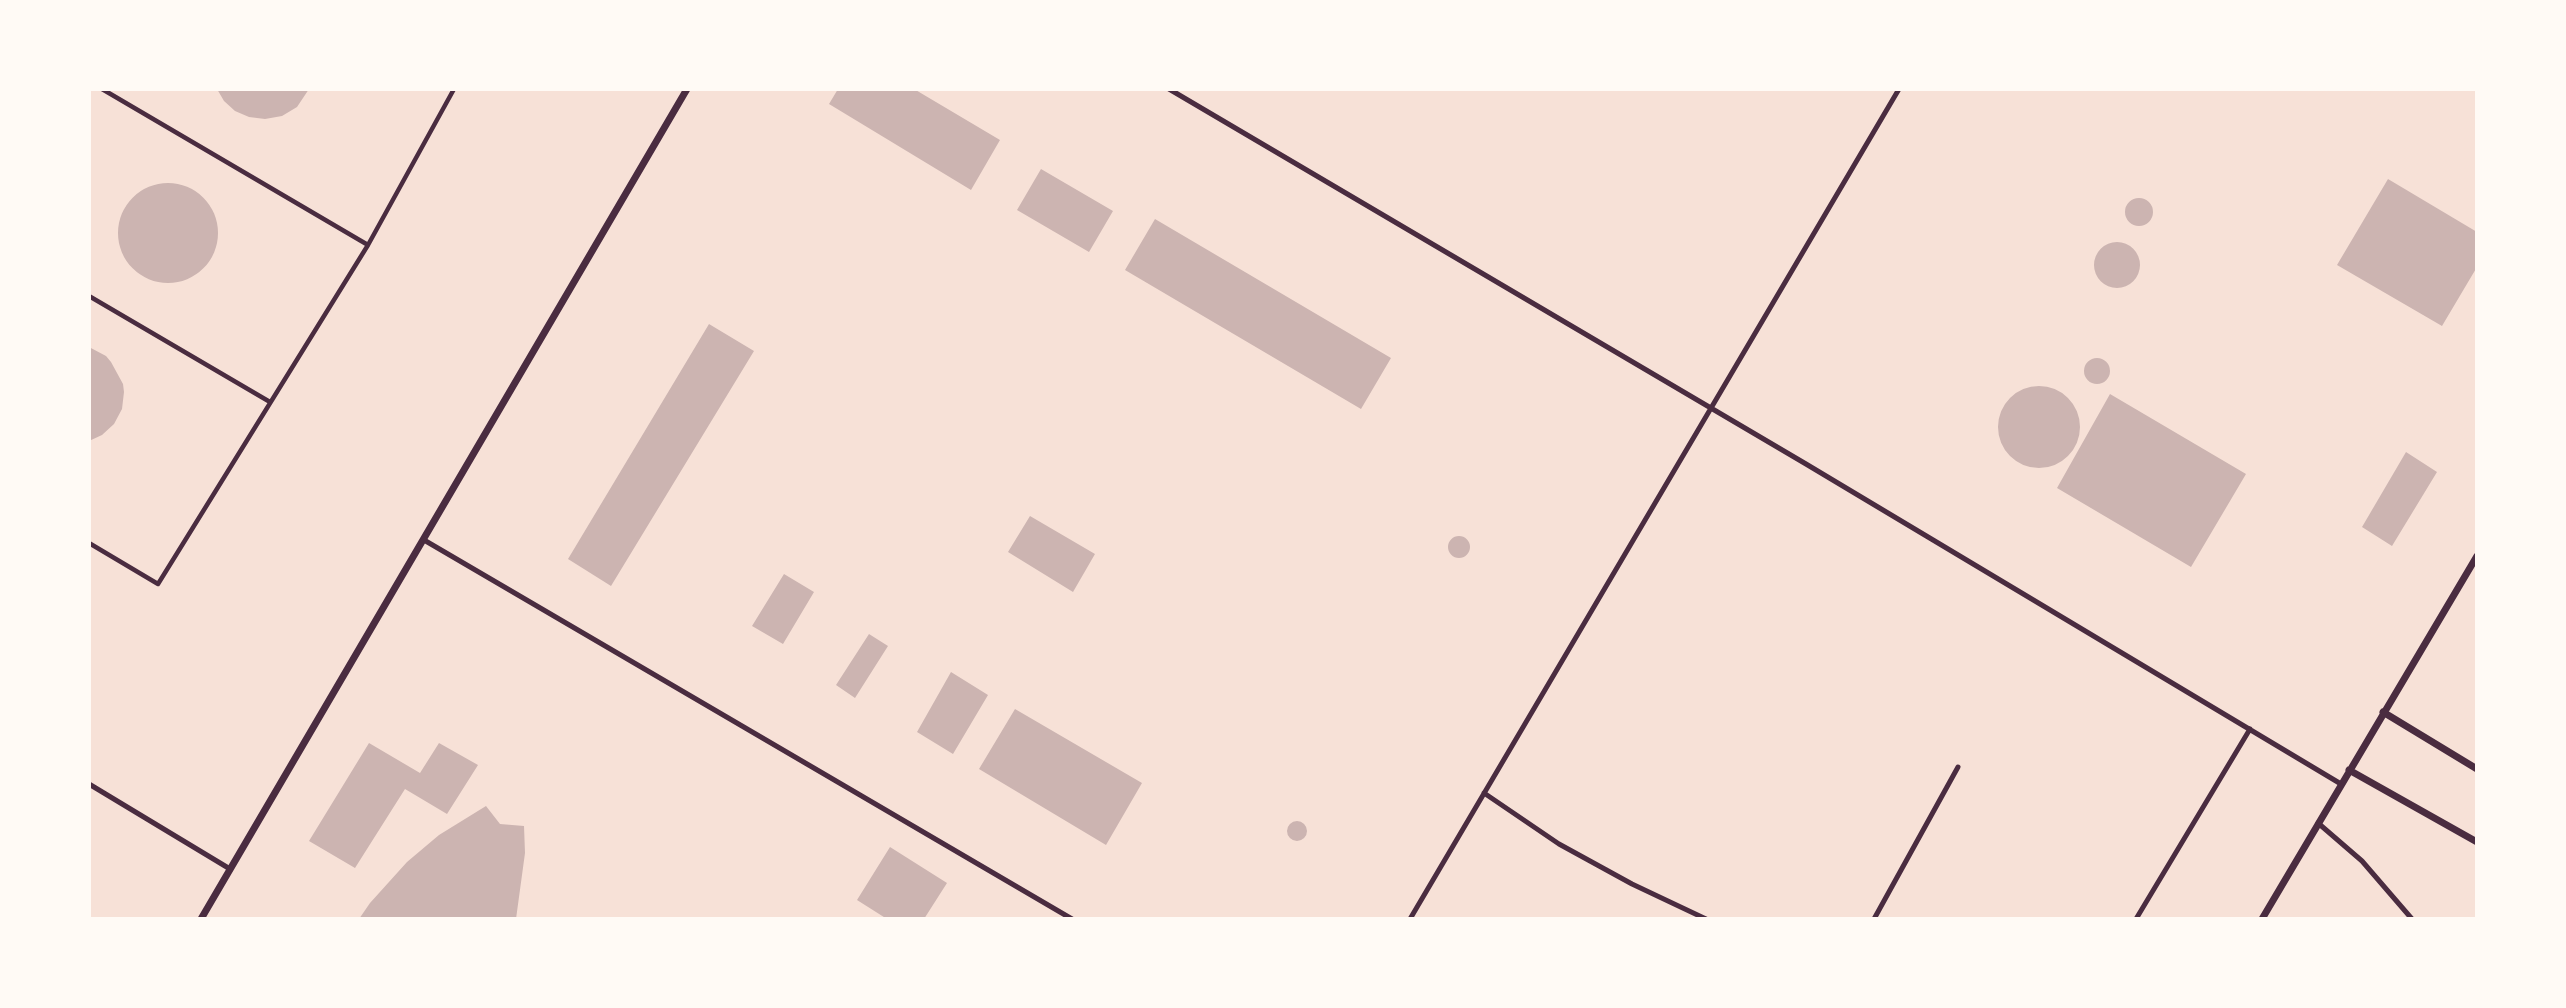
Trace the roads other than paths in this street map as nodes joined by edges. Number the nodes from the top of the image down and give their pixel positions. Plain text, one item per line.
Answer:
1 (687, 89) edge
2 (1169, 89) edge
3 (1899, 89) edge
4 (1711, 409) junction
5 (424, 540) junction
6 (2477, 556) edge
7 (2383, 712) junction
8 (2250, 729) junction
9 (1958, 767) dead end
10 (2477, 769) edge
11 (2349, 770) junction
12 (89, 784) edge
13 (2341, 785) junction
14 (1484, 793) junction
15 (2318, 823) junction
16 (2477, 842) edge
17 (230, 869) junction
18 (201, 919) edge
19 (1072, 919) edge
20 (1410, 919) edge
21 (1706, 919) edge
22 (1874, 919) edge
23 (2136, 919) edge
24 (2262, 919) edge
25 (2412, 919) edge

1 - 5 street
2 - 4 lane
3 - 4 lane
4 - 8 lane
4 - 14 lane
5 - 17 street
5 - 19 lane
6 - 7 street
7 - 10 street
7 - 11 street
8 - 13 lane
8 - 23 lane
9 - 22 lane
11 - 13 street
11 - 16 street
12 - 17 lane
13 - 15 street
14 - 20 lane
14 - 21 lane
15 - 24 street
15 - 25 lane
17 - 18 street

